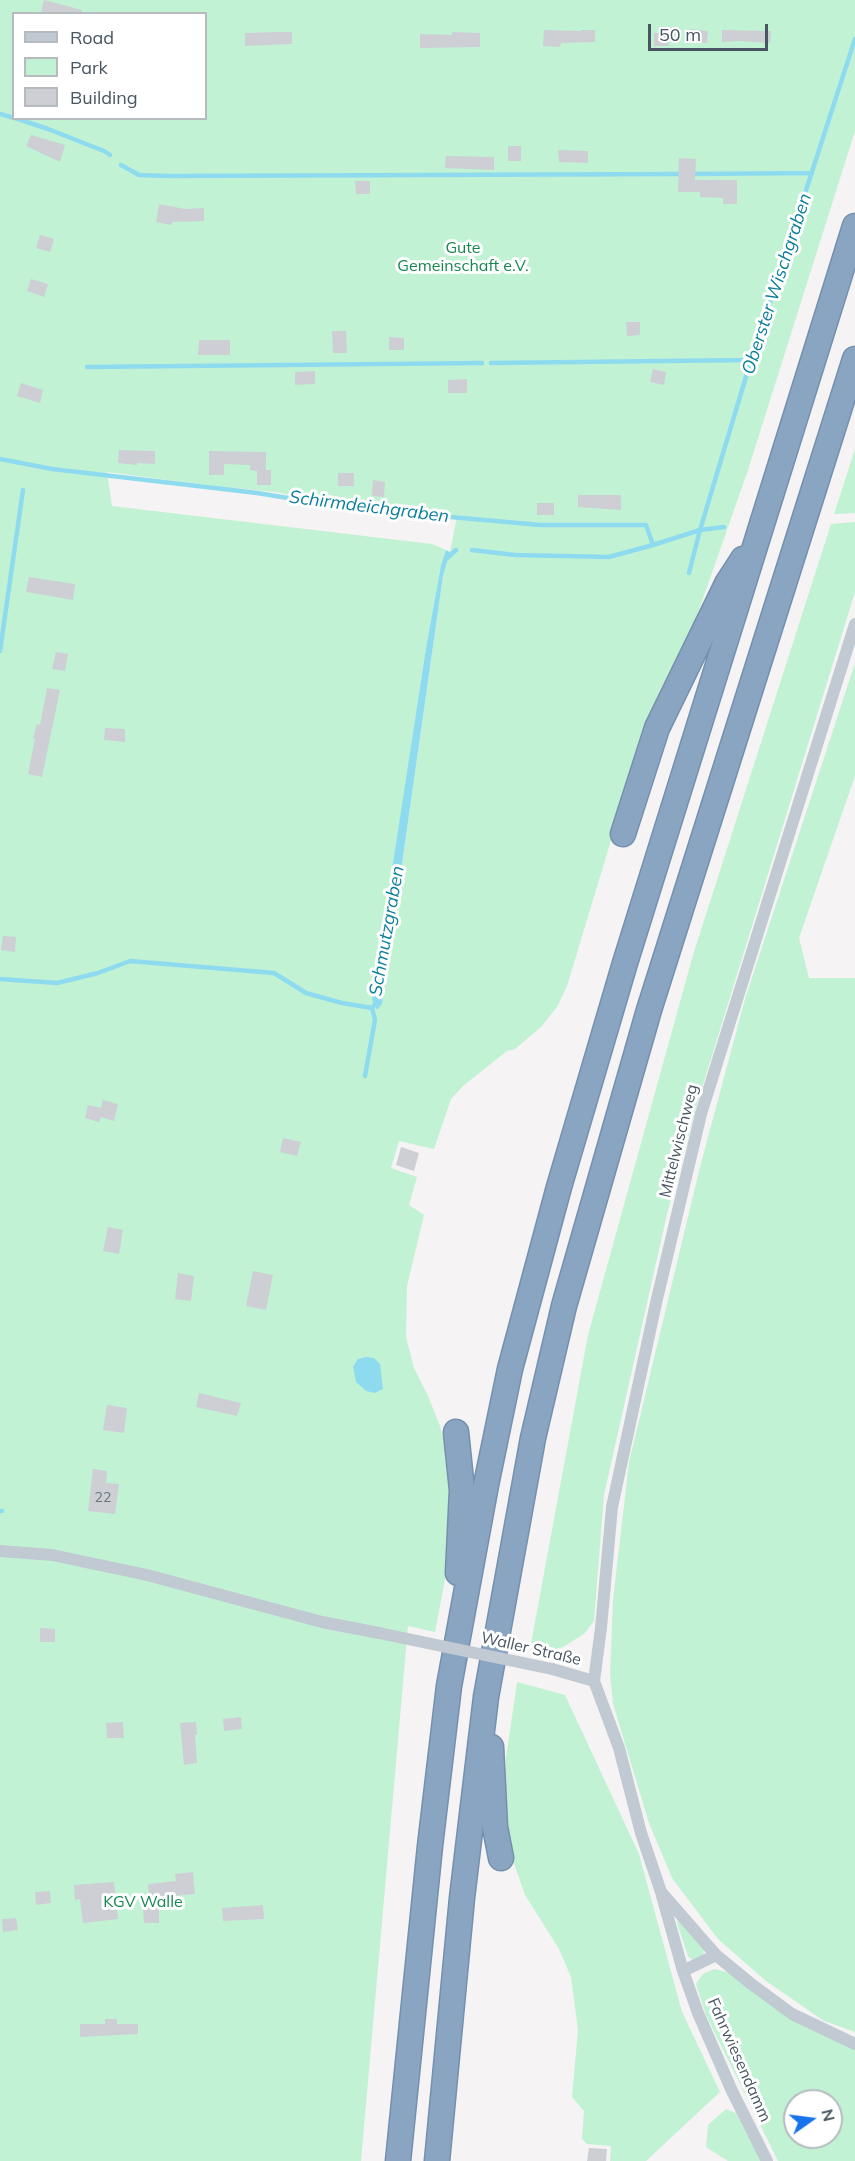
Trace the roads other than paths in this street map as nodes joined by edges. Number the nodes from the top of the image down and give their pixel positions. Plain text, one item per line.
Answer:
1 (855, 226) edge
2 (855, 359) edge
3 (758, 537) junction
4 (855, 624) edge
5 (623, 834) dead end
6 (456, 1432) dead end
7 (0, 1551) edge
8 (461, 1619) junction
9 (594, 1681) junction
10 (486, 1697) junction
11 (501, 1858) dead end
12 (661, 1892) junction
13 (716, 1955) junction
14 (683, 1971) junction
15 (855, 2044) edge
16 (398, 2161) edge
17 (437, 2161) edge
18 (766, 2161) edge

1 - 3 highway
2 - 10 highway
3 - 5 highway
3 - 8 highway
4 - 9 street, Mittelwischweg
6 - 8 highway
7 - 9 street, Waller Straße, bridge
8 - 16 highway
9 - 12 street, Waller Straße
10 - 11 highway
10 - 17 highway
12 - 13 street, Waller Straße
12 - 14 street, Fahrwiesendamm
13 - 14 street
13 - 15 street, Waller Straße
14 - 18 street, Fahrwiesendamm

